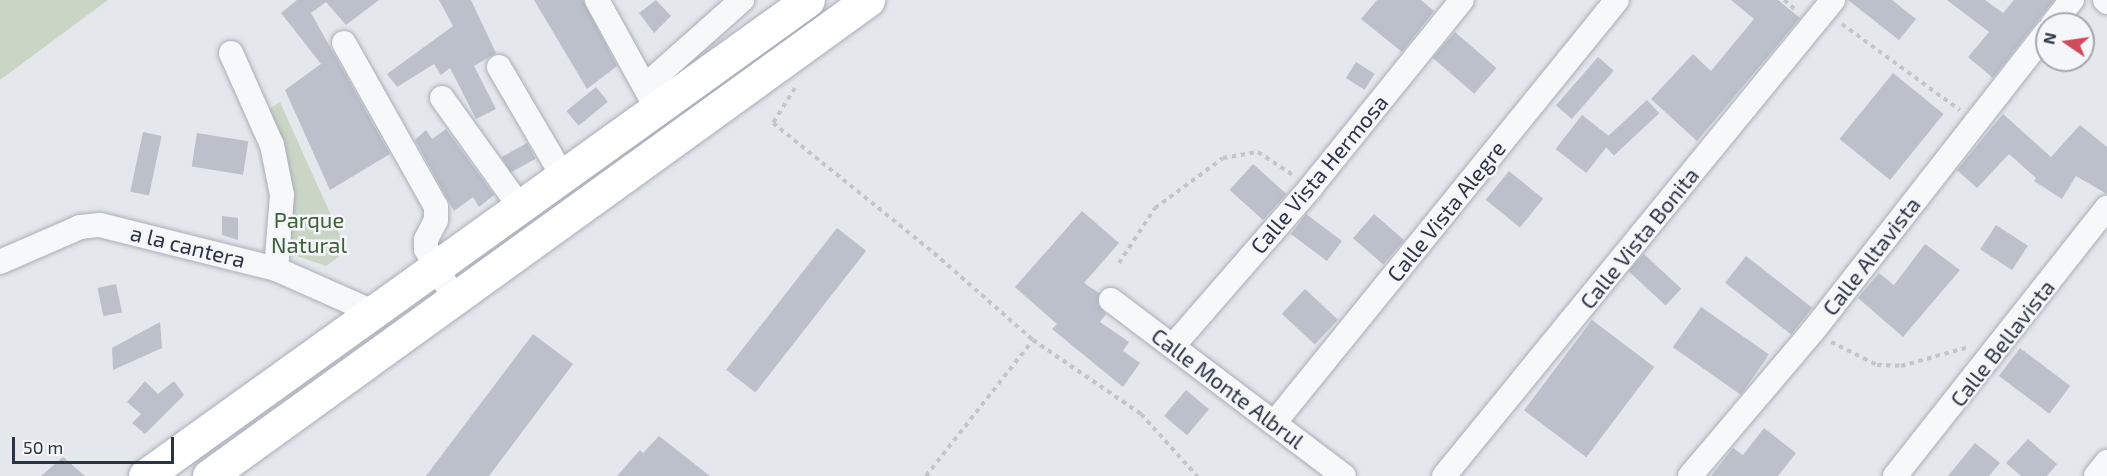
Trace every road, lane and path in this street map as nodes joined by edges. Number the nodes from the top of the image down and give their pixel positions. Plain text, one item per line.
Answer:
1 (597, 0) edge
2 (742, 0) edge
3 (808, 0) edge
4 (868, 0) edge
5 (1462, 0) edge
6 (1617, 0) edge
7 (2072, 0) edge
8 (1829, 6) edge
9 (2062, 12) edge
10 (344, 43) dead end
11 (2035, 47) edge
12 (231, 53) dead end
13 (499, 67) dead end
14 (798, 83) dead end
15 (651, 97) junction
16 (442, 98) dead end
17 (1975, 121) junction
18 (562, 175) junction
19 (1311, 187) junction
20 (518, 204) junction
21 (2107, 208) edge
22 (0, 262) edge
23 (1119, 263) dead end
24 (435, 267) junction
25 (276, 268) junction
26 (454, 298) junction
27 (1111, 300) dead end
28 (374, 312) junction
29 (1813, 331) junction
30 (1033, 340) junction
31 (1173, 346) junction
32 (1995, 355) junction
33 (1275, 422) junction
34 (2107, 462) edge
35 (215, 474) edge
36 (145, 476) edge
37 (926, 476) edge
38 (1197, 476) edge
39 (1344, 476) edge
40 (1444, 476) edge
41 (1690, 476) edge
42 (1895, 476) edge
43 (2096, 476) edge

1 - 15 street
2 - 15 street
3 - 15 main road
4 - 26 main road
5 - 19 street, Calle Vista Hermosa
6 - 33 street, Calle Vista Alegre
7 - 9 street
8 - 17 path
8 - 40 street, Calle Vista Bonita
10 - 24 street
11 - 17 street, Calle Altavista
12 - 25 street
13 - 18 street
14 - 30 path
15 - 18 main road
16 - 20 street
17 - 29 street, Calle Altavista
18 - 20 main road
19 - 23 path
19 - 31 street, Calle Vista Hermosa
20 - 24 main road
21 - 32 street, Calle Bellavista
22 - 25 street, a la cantera
24 - 26 street
24 - 28 main road
25 - 28 street, a la cantera
26 - 35 main road
27 - 31 street, Calle Monte Albrul
28 - 36 main road
29 - 32 path
29 - 41 street, Calle Altavista
30 - 37 path
30 - 38 path
31 - 33 street, Calle Monte Albrul
32 - 42 street, Calle Bellavista
33 - 39 street, Calle Monte Albrul
34 - 43 street

